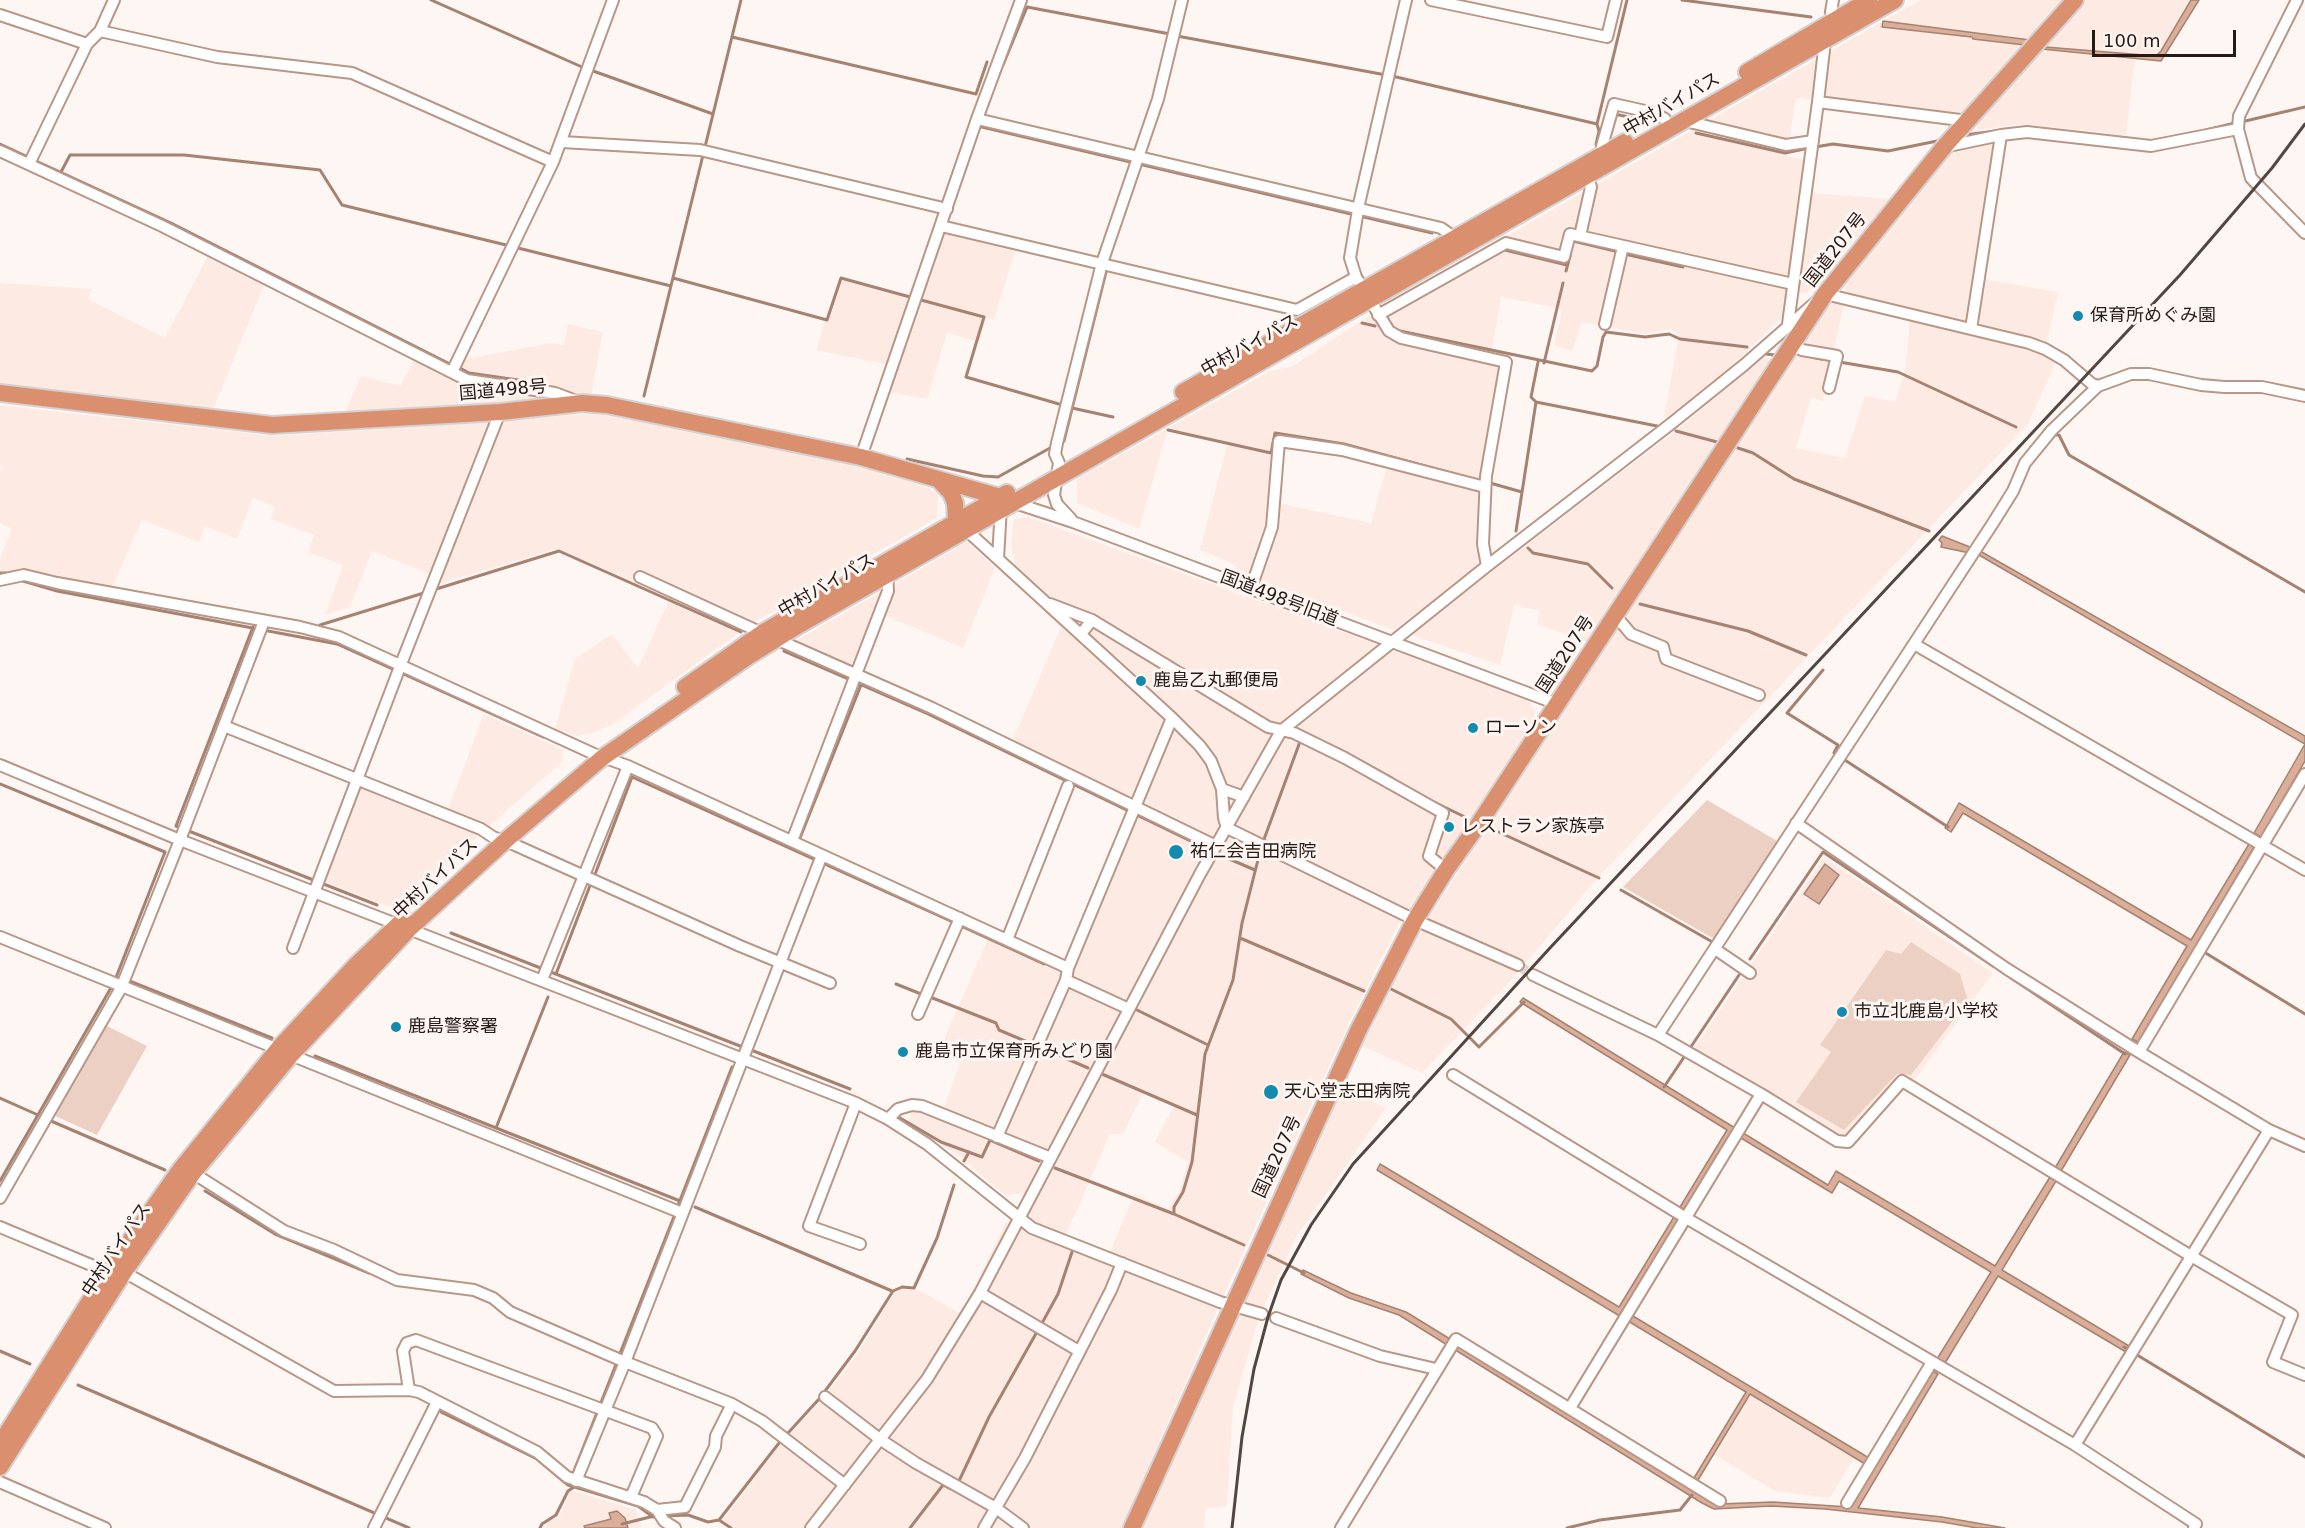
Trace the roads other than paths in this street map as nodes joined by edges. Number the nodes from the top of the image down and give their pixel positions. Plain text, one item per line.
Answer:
1 (114, 0) edge
2 (613, 0) edge
3 (1021, 0) edge
4 (1182, 0) edge
5 (1406, 0) edge
6 (1431, 0) edge
7 (1616, 0) edge
8 (1833, 0) edge
9 (1869, 0) edge
10 (1895, 0) edge
11 (2075, 0) edge
12 (2297, 0) edge
13 (0, 15) edge
14 (1839, 25) junction
15 (100, 31) junction
16 (1821, 36) junction
17 (87, 44) junction
18 (1818, 102) junction
19 (977, 119) junction
20 (1665, 119) junction
21 (1685, 121) junction
22 (1968, 121) junction
23 (2238, 125) junction
24 (2001, 135) junction
25 (562, 142) junction
26 (1812, 146) junction
27 (1944, 147) junction
28 (0, 151) edge
29 (1604, 154) junction
30 (31, 160) junction
31 (553, 162) junction
32 (1135, 162) junction
33 (1588, 176) junction
34 (947, 209) junction
35 (1359, 210) junction
36 (941, 226) junction
37 (1492, 231) junction
38 (2305, 233) edge
39 (1580, 236) junction
40 (1460, 242) junction
41 (1502, 246) junction
42 (1623, 246) junction
43 (1106, 264) junction
44 (1793, 284) junction
45 (1825, 294) junction
46 (1367, 296) junction
47 (1605, 324) dead end
48 (1788, 324) junction
49 (1971, 329) junction
50 (1792, 345) junction
51 (452, 372) junction
52 (2098, 386) junction
53 (1829, 388) dead end
54 (0, 393) edge
55 (2305, 396) edge
56 (582, 403) junction
57 (500, 412) junction
58 (861, 457) junction
59 (1058, 469) junction
60 (938, 479) junction
61 (1485, 482) junction
62 (1004, 502) junction
63 (1073, 522) junction
64 (961, 525) junction
65 (998, 559) junction
66 (1487, 566) junction
67 (886, 567) junction
68 (640, 577) dead end
69 (0, 580) edge
70 (1251, 588) junction
71 (1047, 603) junction
72 (1615, 615) junction
73 (1092, 620) junction
74 (264, 621) junction
75 (1081, 634) junction
76 (769, 636) junction
77 (1393, 641) junction
78 (1914, 644) junction
79 (401, 664) junction
80 (855, 676) junction
81 (1759, 695) dead end
82 (1557, 704) junction
83 (1172, 718) junction
84 (224, 726) junction
85 (1281, 731) junction
86 (598, 756) junction
87 (0, 765) edge
88 (628, 766) junction
89 (2305, 774) edge
90 (357, 779) junction
91 (1068, 786) dead end
92 (1222, 789) junction
93 (1244, 796) junction
94 (1133, 811) junction
95 (1796, 824) junction
96 (1227, 828) junction
97 (183, 833) junction
98 (499, 839) junction
99 (792, 841) junction
100 (2262, 845) junction
101 (1216, 846) junction
102 (822, 855) junction
103 (1446, 870) junction
104 (2305, 870) edge
105 (584, 876) junction
106 (318, 885) junction
107 (960, 918) junction
108 (1415, 920) junction
109 (404, 926) junction
110 (0, 937) edge
111 (1007, 940) junction
112 (1717, 946) junction
113 (293, 948) dead end
114 (780, 962) junction
115 (1518, 965) tunnel mouth
116 (1068, 968) junction
117 (1750, 973) dead end
118 (545, 974) junction
119 (1533, 975) tunnel mouth
120 (1066, 980) junction
121 (830, 983) dead end
122 (121, 988) junction
123 (1129, 1009) junction
124 (918, 1014) dead end
125 (1658, 1035) junction
126 (285, 1052) junction
127 (2139, 1052) junction
128 (743, 1058) junction
129 (1453, 1075) dead end
130 (1761, 1094) junction
131 (856, 1103) junction
132 (888, 1119) junction
133 (2269, 1130) junction
134 (997, 1137) junction
135 (2305, 1146) edge
136 (1051, 1158) junction
137 (193, 1173) junction
138 (0, 1198) edge
139 (677, 1211) junction
140 (1019, 1218) junction
141 (1686, 1218) junction
142 (0, 1227) edge
143 (860, 1244) dead end
144 (2191, 1256) junction
145 (1122, 1263) junction
146 (116, 1272) junction
147 (980, 1293) junction
148 (1232, 1305) junction
149 (1262, 1314) dead end
150 (1276, 1318) dead end
151 (1079, 1352) junction
152 (625, 1362) junction
153 (1932, 1362) junction
154 (1436, 1369) junction
155 (2305, 1375) edge
156 (410, 1390) junction
157 (825, 1397) dead end
158 (437, 1402) junction
159 (732, 1404) junction
160 (1570, 1408) junction
161 (605, 1410) junction
162 (881, 1440) junction
163 (0, 1444) edge
164 (2075, 1445) junction
165 (0, 1467) edge
166 (572, 1479) junction
167 (0, 1482) edge
168 (844, 1485) junction
169 (631, 1497) junction
170 (1720, 1501) dead end
171 (1847, 1503) dead end
172 (996, 1508) junction
173 (657, 1510) junction
174 (379, 1520) edge
175 (105, 1528) edge
176 (675, 1528) edge
177 (811, 1528) edge
178 (984, 1528) edge
179 (1023, 1528) edge
180 (1132, 1528) edge
181 (1341, 1528) edge
182 (2194, 1528) edge

1 - 15 street
2 - 25 street
3 - 19 street
4 - 32 street
5 - 35 street
6 - 7 street
8 - 14 street
9 - 14 highway, 中村バイパス
10 - 14 highway, 中村バイパス
11 - 22 highway, 国道207号
12 - 23 street
13 - 17 street
14 - 16 highway, 中村バイパス
15 - 17 street
15 - 31 street
16 - 18 street
16 - 20 highway, 中村バイパス
16 - 21 highway, 中村バイパス
17 - 30 street
18 - 22 street
18 - 26 street
19 - 32 street
19 - 34 street
20 - 29 highway, 中村バイパス
20 - 29 street
21 - 26 street
21 - 33 highway, 中村バイパス
22 - 27 highway, 国道207号
23 - 24 street
23 - 38 street
24 - 27 street
24 - 49 street
25 - 31 street
25 - 34 street
26 - 44 street
27 - 45 highway, 国道207号
28 - 30 street
29 - 40 highway, 中村バイパス
30 - 51 street
31 - 51 street
32 - 35 street
32 - 43 street
33 - 37 highway, 中村バイパス
33 - 39 street
34 - 36 street
35 - 40 street
35 - 46 street
36 - 43 street
36 - 58 street
37 - 40 highway, 中村バイパス
37 - 41 street
39 - 41 street
39 - 42 street
40 - 46 highway, 中村バイパス
41 - 46 street
42 - 44 street
42 - 47 street
43 - 46 street
43 - 59 street
44 - 48 street
45 - 48 street
45 - 49 street
45 - 50 highway, 国道207号
46 - 59 highway, 中村バイパス
46 - 61 street
48 - 66 street
49 - 52 street
50 - 53 street
50 - 72 highway, 国道207号
51 - 56 street
52 - 55 street
52 - 78 street
54 - 57 highway, 国道498号
56 - 57 highway, 国道498号
56 - 58 highway, 国道498号
57 - 79 street
58 - 60 highway, 国道498号
59 - 62 highway, 中村バイパス
59 - 63 street
60 - 62 highway, 国道498号
60 - 64 highway
61 - 66 street
61 - 70 street
62 - 63 street, 国道498号旧道
62 - 64 highway, 中村バイパス
62 - 65 street
63 - 70 street, 国道498号旧道
64 - 65 street
64 - 67 highway, 中村バイパス
65 - 71 street
66 - 77 street
67 - 76 highway, 中村バイパス
67 - 80 street
68 - 76 street
69 - 74 street
70 - 77 street, 国道498号旧道
71 - 73 street
71 - 75 street
72 - 81 street
72 - 82 highway, 国道207号
73 - 75 street
73 - 85 street
74 - 79 street
74 - 84 street
75 - 83 street
76 - 80 street
76 - 86 highway, 中村バイパス
77 - 82 street, 国道498号旧道
77 - 85 street
78 - 95 street
78 - 100 street
79 - 86 street
79 - 90 street
80 - 94 street
80 - 99 street
82 - 103 highway, 国道207号
83 - 92 street
83 - 94 street
84 - 90 street
84 - 97 street
85 - 93 street
85 - 103 street
86 - 88 street
86 - 98 highway, 中村バイパス
87 - 97 street
88 - 99 street
88 - 105 street
89 - 100 street
90 - 98 street
90 - 106 street
91 - 111 street
92 - 93 street
92 - 96 street
93 - 96 street
94 - 101 street
94 - 116 street
95 - 112 street
95 - 127 street
96 - 101 street
96 - 108 street
97 - 106 street
97 - 122 street
98 - 105 street
98 - 109 highway, 中村バイパス
99 - 102 street
100 - 104 street
100 - 127 street
101 - 123 street
102 - 107 street
102 - 114 street
103 - 108 highway, 国道207号
105 - 114 street
105 - 118 street
106 - 109 street
106 - 113 street
107 - 111 street
107 - 124 street
108 - 115 street
108 - 148 highway, 国道207号
109 - 118 street
109 - 126 highway, 中村バイパス
110 - 122 street
111 - 116 street
112 - 117 street
112 - 125 street
114 - 121 street
114 - 128 street
116 - 120 street
118 - 128 street
119 - 125 street
120 - 123 street
120 - 134 street
122 - 126 street
122 - 138 street
123 - 136 street
125 - 130 street
126 - 137 highway, 中村バイパス
126 - 139 street
126 - 146 highway, 中村バイパス
127 - 133 street
128 - 131 street
128 - 139 street
129 - 141 street
130 - 141 street
130 - 144 street
131 - 132 street
131 - 143 street
132 - 134 street
132 - 140 street
133 - 135 street
133 - 144 street
134 - 136 street
136 - 140 street
137 - 146 highway, 中村バイパス
137 - 152 street
139 - 152 street
140 - 145 street
140 - 147 street
141 - 153 street
141 - 160 street
142 - 146 street
144 - 155 street
144 - 164 street
145 - 148 street
145 - 151 street
146 - 156 street
146 - 163 highway, 中村バイパス
146 - 165 highway, 中村バイパス
147 - 151 street
147 - 162 street
148 - 149 street
148 - 180 highway, 国道207号
150 - 154 street
151 - 172 street
152 - 159 street
152 - 161 street
153 - 164 street
153 - 171 street
154 - 160 street
154 - 181 street
156 - 158 street
156 - 161 street
157 - 162 street
158 - 166 street
158 - 174 street
159 - 168 street
159 - 173 street
160 - 170 street
161 - 166 street
161 - 169 street
162 - 168 street
162 - 172 street
164 - 182 street
166 - 169 street
167 - 175 street
168 - 177 street
169 - 173 street
172 - 178 street
172 - 179 street
173 - 176 street

